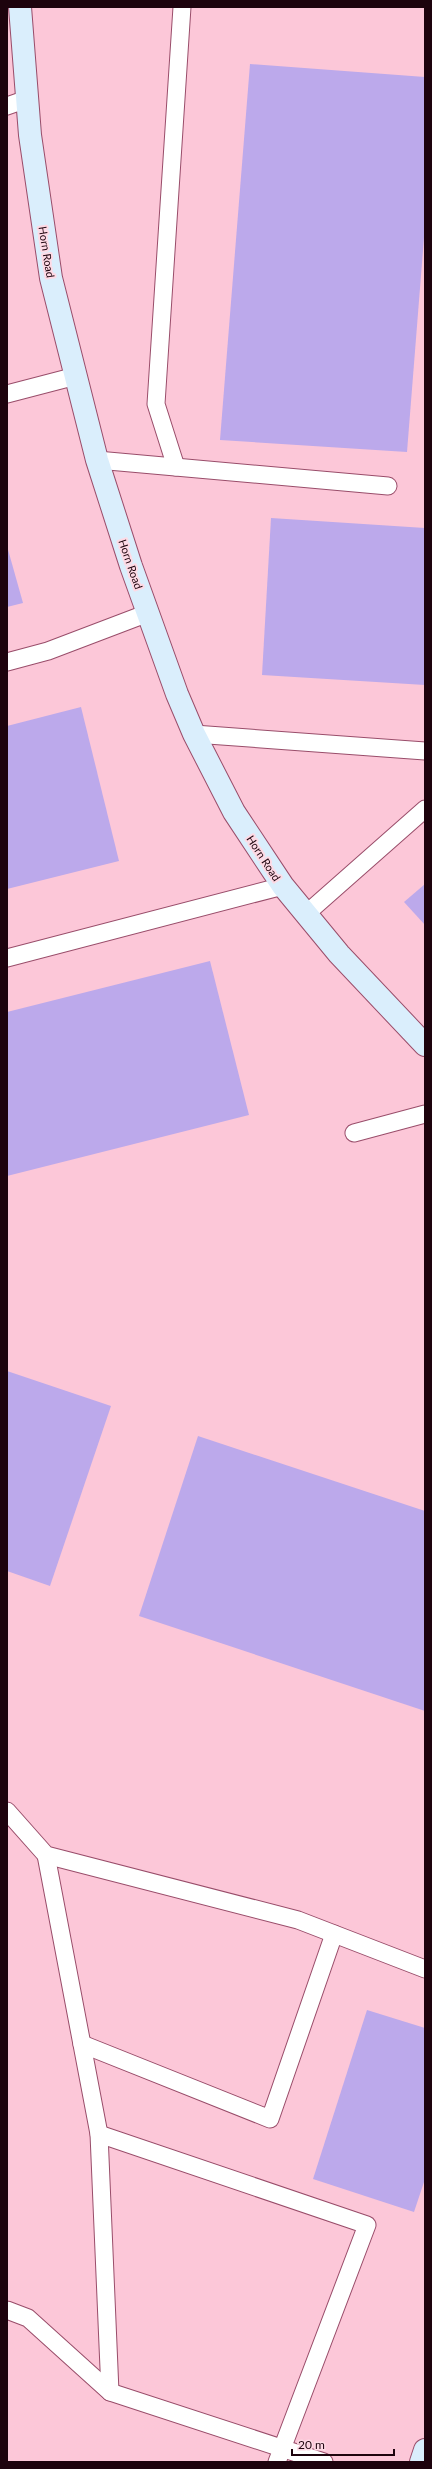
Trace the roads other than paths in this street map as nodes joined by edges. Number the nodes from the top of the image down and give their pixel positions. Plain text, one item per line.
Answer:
1 (20, 7) edge
2 (182, 7) edge
3 (17, 102) edge
4 (76, 376) junction
5 (7, 394) edge
6 (97, 460) junction
7 (176, 466) junction
8 (388, 486) dead end
9 (148, 613) junction
10 (7, 662) edge
11 (194, 734) junction
12 (425, 751) edge
13 (425, 808) edge
14 (283, 886) junction
15 (306, 914) junction
16 (7, 958) edge
17 (425, 1044) edge
18 (425, 1114) edge
19 (354, 1133) dead end
20 (7, 1810) edge
21 (46, 1855) junction
22 (334, 1934) junction
23 (425, 1969) edge
24 (82, 2044) junction
25 (98, 2134) junction
26 (7, 2310) edge
27 (110, 2392) junction
28 (425, 2450) edge
29 (279, 2455) edge
30 (324, 2462) edge
31 (421, 2462) edge

1 - 3 street, Horn Road
2 - 7 lane
3 - 4 street, Horn Road
4 - 5 lane
4 - 6 street, Horn Road
6 - 7 lane
6 - 9 street, Horn Road
7 - 8 lane
9 - 10 lane
9 - 11 street, Horn Road
11 - 12 lane
11 - 14 street, Horn Road
13 - 15 lane
14 - 15 street, Horn Road
14 - 16 lane
15 - 17 street, Horn Road
18 - 19 lane
20 - 21 lane
21 - 22 lane
21 - 24 lane
22 - 23 lane
22 - 24 lane
24 - 25 lane
25 - 27 lane
25 - 29 lane
26 - 27 lane
27 - 29 lane
28 - 31 street
29 - 30 lane

